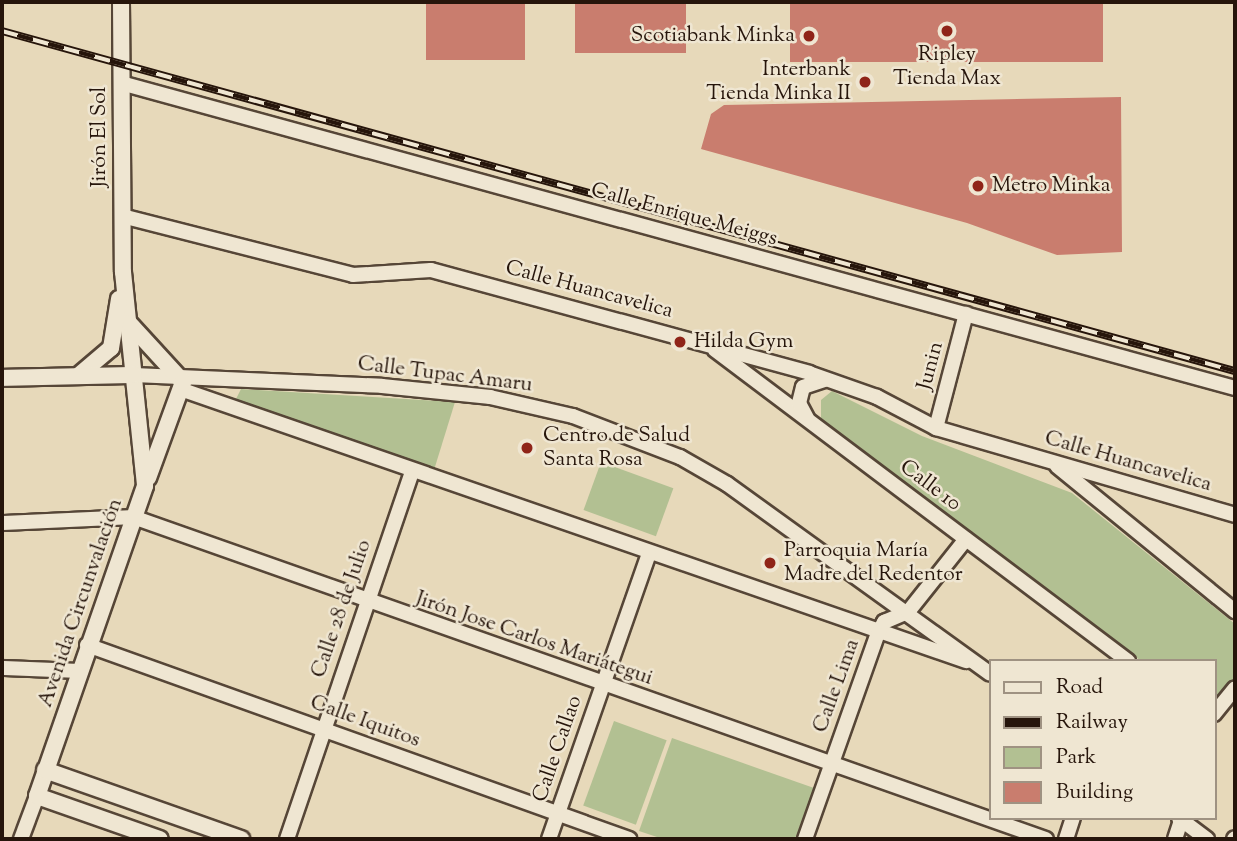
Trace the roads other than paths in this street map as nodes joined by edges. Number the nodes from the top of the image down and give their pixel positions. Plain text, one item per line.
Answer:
1 (121, 2) edge
2 (121, 83) junction
3 (122, 216) junction
4 (123, 272) junction
5 (966, 314) junction
6 (129, 323) junction
7 (707, 344) junction
8 (134, 375) junction
9 (77, 376) junction
10 (2, 378) edge
11 (826, 379) junction
12 (182, 383) junction
13 (1235, 388) edge
14 (808, 420) junction
15 (936, 428) junction
16 (1052, 462) junction
17 (412, 472) junction
18 (145, 486) junction
19 (1235, 515) edge
20 (133, 517) junction
21 (2, 523) edge
22 (966, 538) junction
23 (649, 554) junction
24 (367, 603) junction
25 (1235, 611) edge
26 (908, 612) junction
27 (878, 633) junction
28 (87, 645) junction
29 (1125, 659) edge
30 (977, 664) junction
31 (2, 668) edge
32 (79, 671) junction
33 (988, 672) edge
34 (603, 685) junction
35 (1235, 688) edge
36 (1216, 712) edge
37 (322, 730) junction
38 (831, 765) junction
39 (45, 770) junction
40 (37, 796) junction
41 (558, 814) junction
42 (988, 819) edge
43 (991, 820) edge
44 (1072, 820) edge
45 (1180, 820) edge
46 (1181, 820) edge
47 (21, 839) edge
48 (160, 839) edge
49 (240, 839) edge
50 (286, 839) edge
51 (549, 839) edge
52 (629, 839) edge
53 (805, 839) edge
54 (1046, 839) edge
55 (1066, 839) edge
56 (1175, 839) edge
57 (1207, 839) edge

1 - 2 street, Jirón El Sol
2 - 3 street, Jirón El Sol
2 - 5 street, Calle Enrique Meiggs
3 - 4 street, Jirón El Sol
3 - 7 street, Calle Huancavelica
4 - 6 street, Jirón El Sol
4 - 9 street, Jirón El Sol
5 - 13 street, Calle Enrique Meiggs
5 - 15 street, Junin
6 - 8 street, Jirón El Sol
6 - 12 street
7 - 11 street, Calle Huancavelica
7 - 14 street, Calle 10
8 - 9 street, Calle Tupac Amaru
8 - 12 street, Calle Tupac Amaru
8 - 18 street, Avenida Circunvalación
9 - 10 street, Calle Tupac Amaru
11 - 14 street
11 - 15 street, Calle Huancavelica
12 - 17 street, Calle Tupac Amaru
12 - 18 street
12 - 26 street, Calle Tupac Amaru
14 - 22 street, Calle 10
15 - 16 street, Calle Huancavelica
16 - 19 street, Calle Huancavelica
16 - 25 street
17 - 23 street, Calle Tupac Amaru
17 - 24 street, Calle 28 de Julio
18 - 20 street, Avenida Circunvalación
20 - 21 street, Jirón Jose Carlos Mariátegui
20 - 24 street, Jirón Jose Carlos Mariátegui
20 - 28 street, Avenida Circunvalación
22 - 26 street, Calle Lima
22 - 29 street, Calle 10
23 - 27 street, Calle Tupac Amaru
23 - 34 street, Calle Callao
24 - 34 street, Jirón Jose Carlos Mariátegui
24 - 37 street, Calle 28 de Julio
26 - 27 street, Calle Lima
26 - 30 street, Calle Tupac Amaru
27 - 30 street, Calle Tupac Amaru
27 - 38 street, Calle Lima
28 - 32 street, Avenida Circunvalación
28 - 37 street, Calle Iquitos
30 - 33 street, Calle Tupac Amaru
31 - 32 street
32 - 39 street, Avenida Circunvalación
34 - 38 street, Jirón Jose Carlos Mariátegui
34 - 41 street, Calle Callao
35 - 36 street
37 - 41 street, Calle Iquitos
37 - 50 street, Calle 28 de Julio
38 - 42 street, Jirón Jose Carlos Mariátegui
38 - 53 street, Calle Lima
39 - 40 street, Avenida Circunvalación
39 - 49 street
40 - 47 street, Avenida Circunvalación
40 - 48 street
41 - 51 street, Calle Callao
41 - 52 street, Calle Iquitos
43 - 54 street, Jirón Jose Carlos Mariátegui
44 - 55 street
45 - 56 street
46 - 57 street

